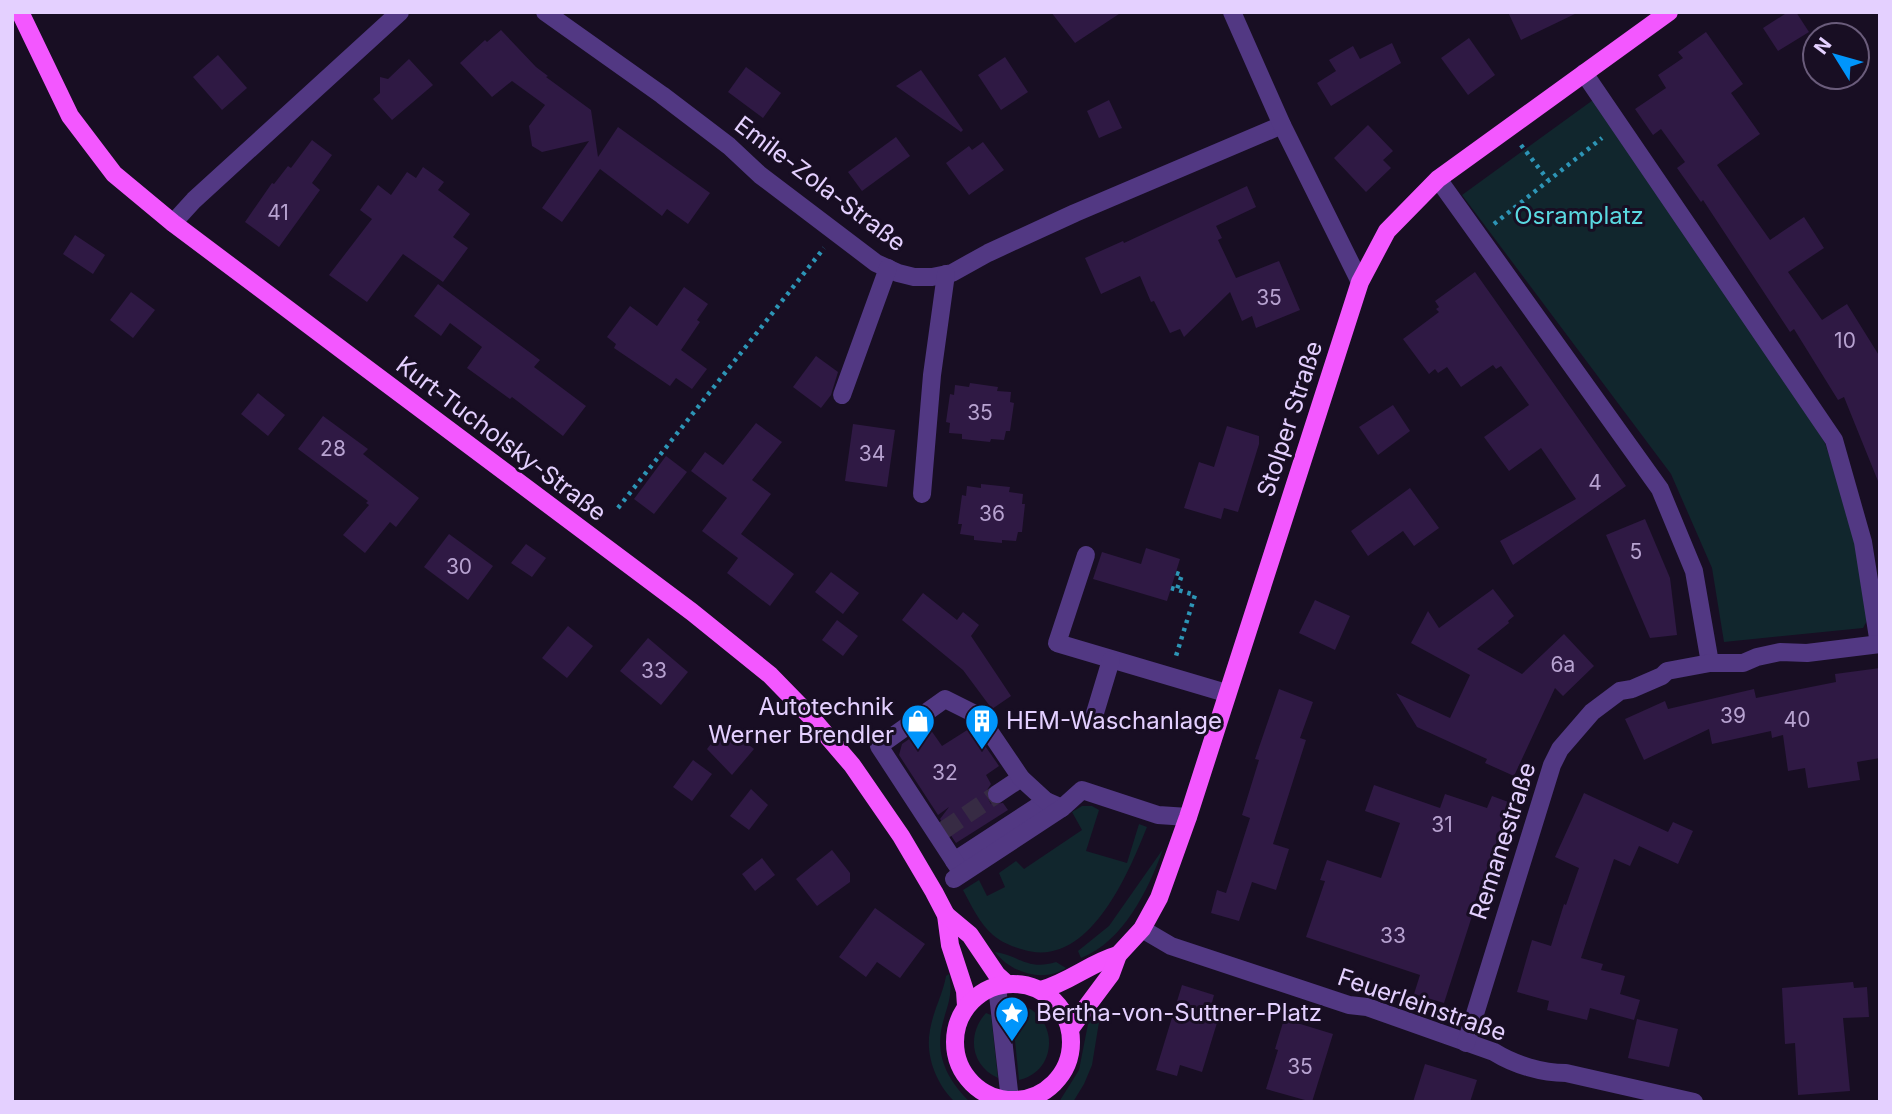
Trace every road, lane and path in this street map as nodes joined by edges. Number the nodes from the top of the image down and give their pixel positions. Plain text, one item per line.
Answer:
1 (20, 12) edge
2 (400, 12) edge
3 (545, 12) edge
4 (1232, 12) edge
5 (1669, 12) edge
6 (1584, 73) junction
7 (1282, 125) junction
8 (1619, 125) junction
9 (1507, 127) junction
10 (1438, 179) junction
11 (1548, 180) junction
12 (173, 223) junction
13 (836, 233) junction
14 (1479, 235) junction
15 (888, 268) junction
16 (946, 274) junction
17 (1360, 282) junction
18 (842, 395) dead end
19 (922, 494) dead end
20 (618, 508) dead end
21 (1086, 555) dead end
22 (1176, 573) dead end
23 (1879, 644) edge
24 (1111, 660) junction
25 (1710, 663) junction
26 (1169, 677) junction
27 (1226, 693) junction
28 (1095, 713) dead end
29 (1021, 778) junction
30 (998, 794) tunnel mouth
31 (1054, 805) junction
32 (1188, 817) junction
33 (946, 915) junction
34 (1142, 929) junction
35 (1118, 956) junction
36 (1002, 985) junction
37 (1041, 990) junction
38 (967, 1006) junction
39 (1070, 1029) junction
40 (1466, 1043) junction
41 (1044, 1097) edge
42 (1002, 1100) edge
43 (1694, 1102) edge

1 - 12 main road, Kurt-Tucholsky-Straße
2 - 12 street
3 - 13 street, Emile-Zola-Straße
4 - 7 street
5 - 6 main road, Stolper Straße
6 - 8 street
6 - 9 main road, Stolper Straße
7 - 16 street, Emile-Zola-Straße
7 - 17 street
8 - 11 path
8 - 23 street
9 - 10 main road, Stolper Straße
9 - 11 path
10 - 14 street
10 - 17 main road, Stolper Straße
11 - 14 path
12 - 33 main road, Kurt-Tucholsky-Straße
13 - 15 street, Emile-Zola-Straße
13 - 20 path
14 - 25 street
15 - 16 street, Emile-Zola-Straße
15 - 18 street
16 - 19 street
17 - 27 main road, Stolper Straße
21 - 24 street
22 - 26 path
23 - 25 street, Remanestraße
24 - 26 street
24 - 28 street
25 - 40 street, Remanestraße
26 - 27 street
27 - 32 main road, Stolper Straße
29 - 30 street
29 - 31 street
29 - 31 street
31 - 32 street
32 - 34 main road, Stolper Straße
33 - 36 main road, Kurt-Tucholsky-Straße
33 - 38 main road, Kurt-Tucholsky-Straße
34 - 35 main road, Stolper Straße
34 - 40 street, Feuerleinstraße
35 - 37 main road, Stolper Straße
35 - 39 main road, Stolper Straße
36 - 37 main road
36 - 38 main road
36 - 42 street
37 - 39 main road
38 - 42 main road
39 - 41 main road
40 - 43 street, Feuerleinstraße
41 - 42 main road

